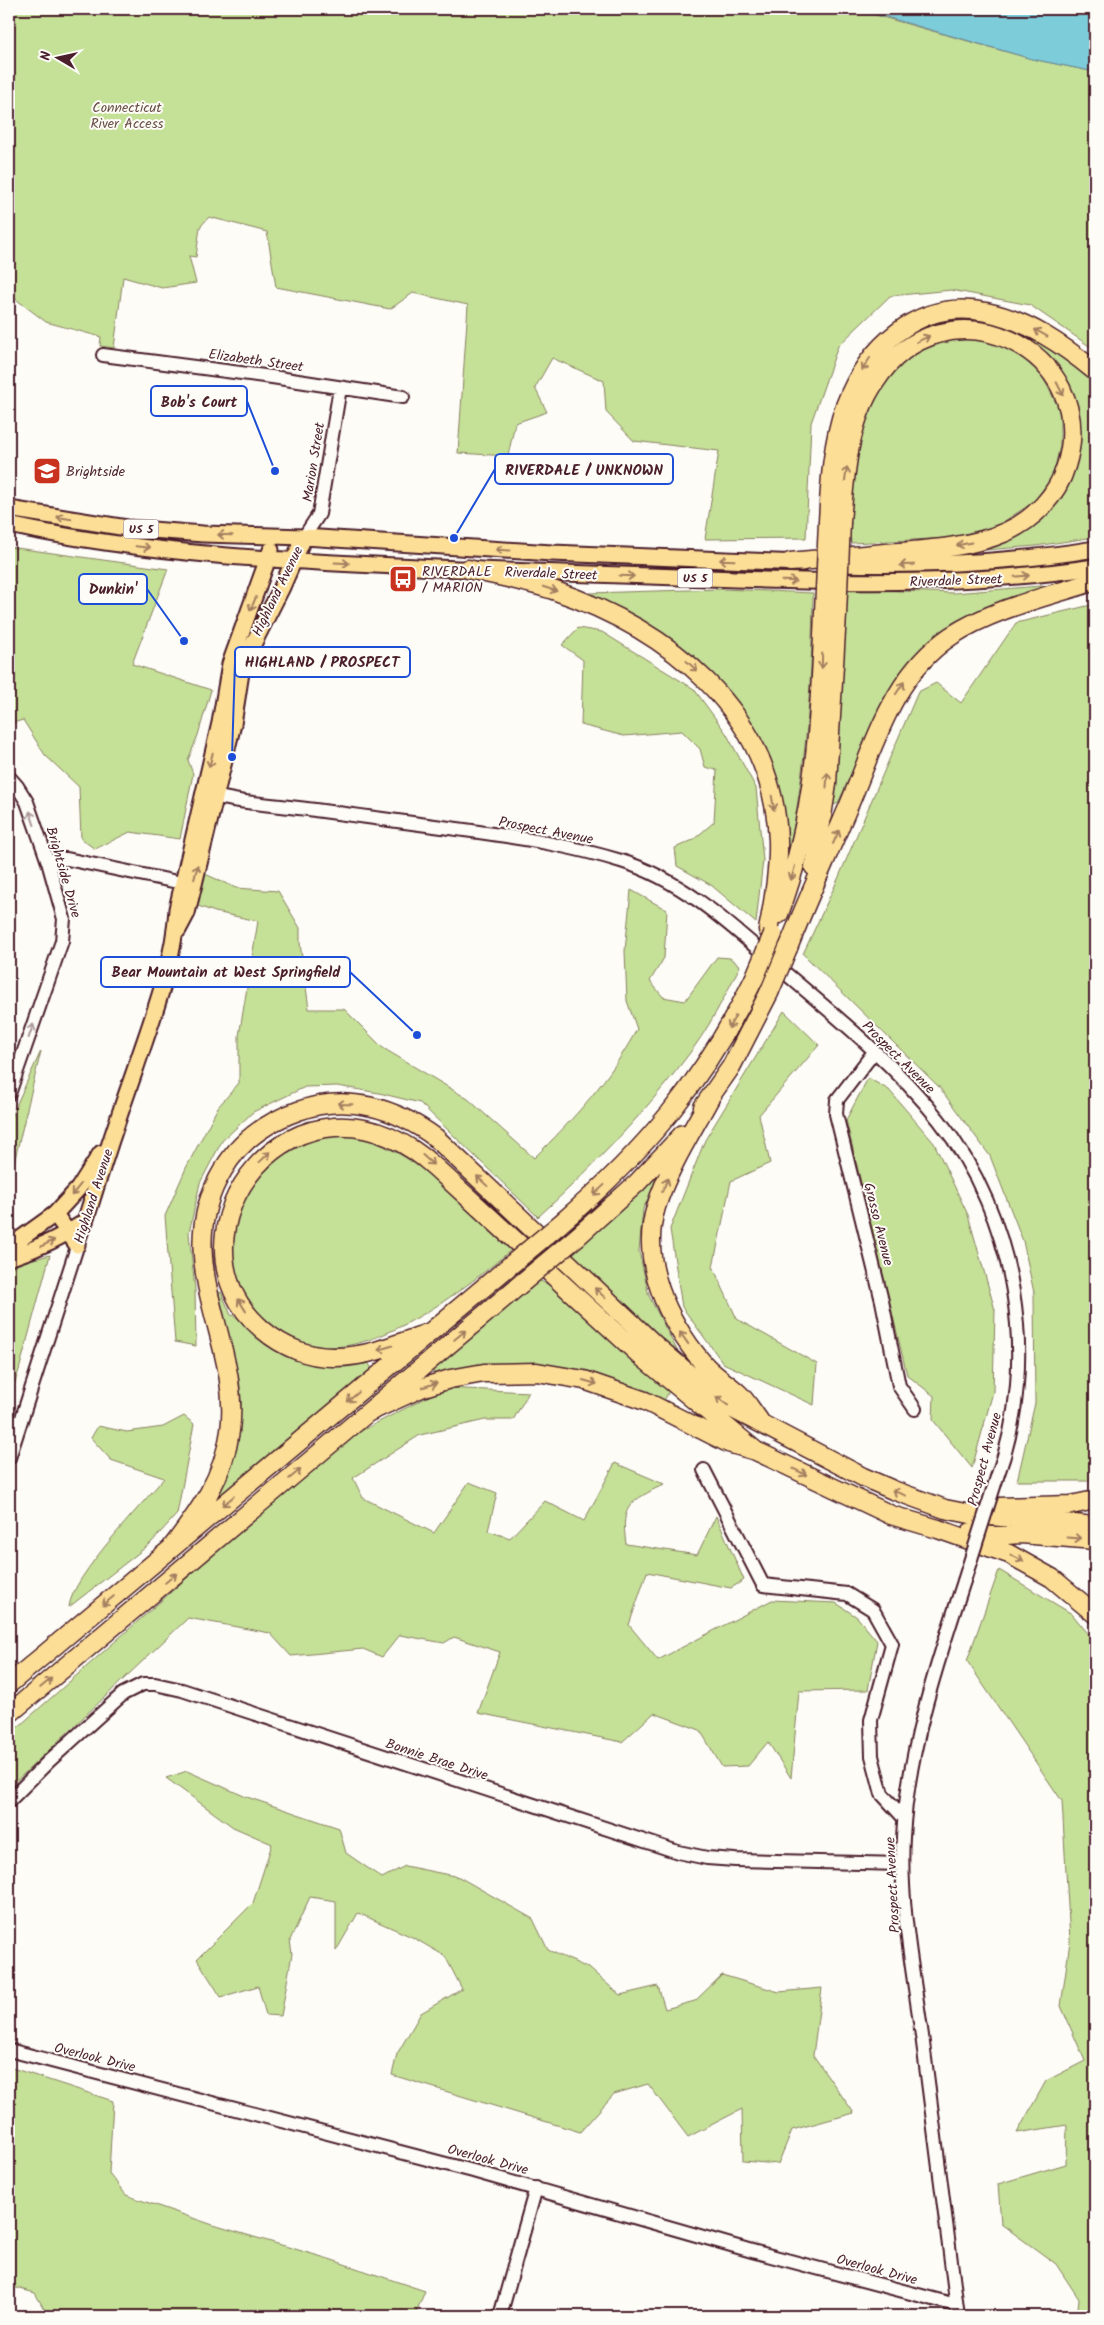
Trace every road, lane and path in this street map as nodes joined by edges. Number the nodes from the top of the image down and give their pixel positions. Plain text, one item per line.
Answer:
1 (103, 355) dead end
2 (1095, 371) edge
3 (340, 388) junction
4 (404, 396) dead end
5 (9, 509) edge
6 (834, 522) junction
7 (9, 526) edge
8 (274, 536) junction
9 (304, 537) junction
10 (1095, 549) edge
11 (270, 558) junction
12 (294, 561) junction
13 (790, 562) junction
14 (1095, 567) edge
15 (468, 569) junction
16 (1095, 581) edge
17 (830, 613) junction
18 (9, 777) edge
19 (209, 795) junction
20 (48, 862) junction
21 (182, 883) junction
22 (802, 913) junction
23 (770, 932) junction
24 (175, 934) junction
25 (874, 1052) junction
26 (9, 1094) edge
27 (710, 1098) junction
28 (112, 1135) junction
29 (55, 1214) junction
30 (72, 1239) junction
31 (9, 1247) edge
32 (9, 1258) edge
33 (430, 1332) junction
34 (915, 1409) dead end
35 (369, 1412) junction
36 (764, 1426) junction
37 (756, 1451) junction
38 (9, 1458) edge
39 (704, 1470) dead end
40 (1095, 1500) edge
41 (945, 1509) junction
42 (1095, 1526) edge
43 (938, 1529) junction
44 (1095, 1540) edge
45 (172, 1547) junction
46 (1095, 1614) edge
47 (9, 1684) edge
48 (9, 1714) edge
49 (9, 1801) edge
50 (904, 1818) junction
51 (902, 1864) junction
52 (9, 2050) edge
53 (536, 2188) junction
54 (957, 2311) edge
55 (500, 2316) edge

1 - 3 street, Elizabeth Street
2 -> 6 highway
3 - 4 street, Elizabeth Street
3 - 9 street, Marion Street
8 -> 5 main road, Riverdale Street / US 5
6 -> 13 highway
6 - 17 highway, bridge
7 -> 11 main road, Riverdale Street / US 5
8 - 9 main road, Riverdale Street / US 5
8 - 11 main road, Highland Avenue
9 - 12 main road, Highland Avenue
13 -> 9 main road, Riverdale Street / US 5
10 -> 13 main road, Riverdale Street / US 5
11 - 12 main road, Riverdale Street / US 5
11 -> 19 main road, Highland Avenue
12 -> 15 main road, Riverdale Street / US 5
12 - 19 main road, Highland Avenue
15 -> 14 main road, Riverdale Street / US 5
15 -> 23 highway
22 -> 16 highway
22 -> 17 highway
17 -> 23 highway
20 -> 18 street, Brightside Drive
19 - 21 main road, Highland Avenue
24 -> 19 main road, Highland Avenue
19 - 25 street, Prospect Avenue
20 - 21 street
26 -> 20 street, Brightside Drive
21 - 24 main road, Highland Avenue
22 - 27 highway, bridge
23 -> 33 highway, bridge
24 - 28 main road, Highland Avenue
25 - 34 street, Grasso Avenue
25 - 50 street, Prospect Avenue, bridge
35 -> 27 highway, bridge
36 -> 27 highway
28 -> 29 main road
28 - 30 main road, Highland Avenue
29 - 30 main road
29 - 31 main road
32 -> 30 main road
30 - 38 street, Highland Avenue
33 -> 37 highway
33 -> 45 highway
35 -> 37 highway
48 -> 35 highway
41 -> 36 highway
36 -> 45 highway
37 -> 43 highway
39 - 50 street
40 - 41 highway
41 - 42 highway
43 -> 44 highway
43 -> 46 highway
45 -> 47 highway
49 - 51 street, Bonnie Brae Drive
50 - 51 street, Prospect Avenue
51 - 54 street, Prospect Avenue
52 - 53 street, Overlook Drive
53 - 54 street, Overlook Drive
53 - 55 street

